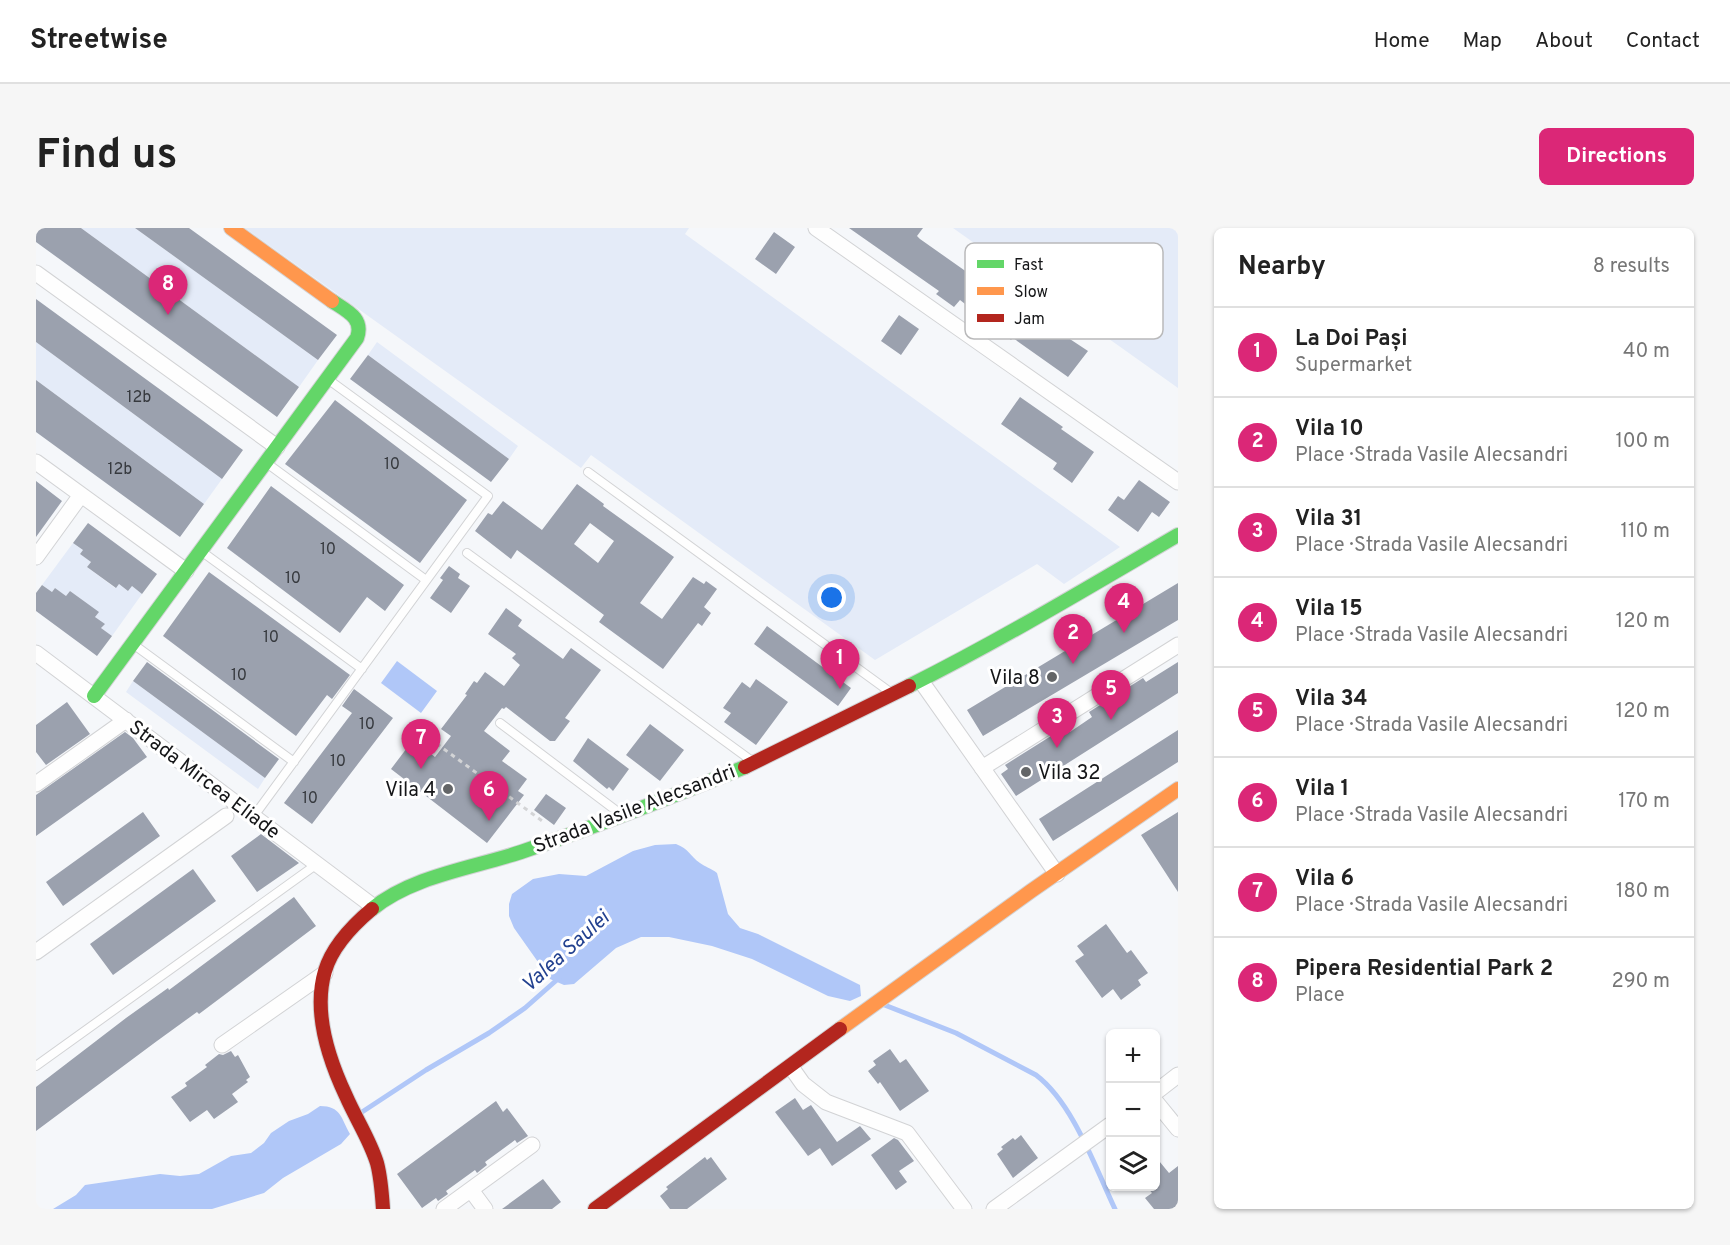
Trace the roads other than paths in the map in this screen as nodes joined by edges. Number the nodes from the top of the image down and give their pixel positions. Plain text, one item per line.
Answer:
1 (231, 228) edge
2 (816, 228) edge
3 (36, 273) edge
4 (965, 333) edge
5 (974, 339) edge
6 (327, 379) junction
7 (277, 447) junction
8 (36, 462) edge
9 (265, 462) junction
10 (588, 472) dead end
11 (1178, 482) edge
12 (81, 495) junction
13 (1178, 535) edge
14 (200, 551) junction
15 (467, 553) dead end
16 (36, 557) edge
17 (186, 571) junction
18 (426, 580) junction
19 (133, 644) junction
20 (1178, 645) edge
21 (36, 653) edge
22 (362, 669) junction
23 (921, 681) junction
24 (893, 695) junction
25 (94, 696) junction
26 (126, 720) junction
27 (500, 723) dead end
28 (294, 762) junction
29 (754, 763) junction
30 (982, 768) junction
31 (36, 784) edge
32 (1178, 789) edge
33 (226, 816) dead end
34 (254, 816) junction
35 (624, 816) junction
36 (318, 864) junction
37 (1057, 874) junction
38 (374, 907) junction
39 (36, 952) edge
40 (325, 973) junction
41 (222, 1044) dead end
42 (36, 1066) edge
43 (791, 1067) junction
44 (1178, 1076) edge
45 (1160, 1089) edge
46 (1160, 1108) edge
47 (1106, 1128) edge
48 (1178, 1129) edge
49 (532, 1145) dead end
50 (471, 1190) junction
51 (383, 1209) edge
52 (444, 1209) edge
53 (486, 1209) edge
54 (595, 1209) edge
55 (964, 1209) edge
56 (994, 1209) edge

1 - 6 street
2 - 4 street
3 - 7 street
5 - 11 street
6 - 7 street
6 - 18 lane
7 - 9 street
8 - 12 street
9 - 14 street
9 - 18 lane
10 - 24 lane
12 - 16 street
12 - 17 street
13 - 23 street, Strada Vasile Alecsandri
14 - 17 street
14 - 22 lane
15 - 29 lane
17 - 19 street
18 - 22 lane
19 - 25 street
19 - 28 lane
20 - 30 street
21 - 25 street, Strada Mircea Eliade
22 - 28 lane
23 - 24 street, Strada Vasile Alecsandri
23 - 30 street
24 - 29 street, Strada Vasile Alecsandri
25 - 26 street, Strada Mircea Eliade
26 - 31 street
26 - 34 street, Strada Mircea Eliade
27 - 35 lane
28 - 34 lane
29 - 35 street, Strada Vasile Alecsandri
30 - 37 street
32 - 37 street
33 - 39 street
34 - 36 street, Strada Mircea Eliade
35 - 38 street, Strada Vasile Alecsandri
36 - 38 street, Strada Mircea Eliade
36 - 42 lane
37 - 43 street
38 - 40 street, Strada Vasile Alecsandri
40 - 41 street
40 - 51 street, Strada Vasile Alecsandri
43 - 54 street
43 - 55 street
44 - 45 street
46 - 48 street
47 - 56 street
49 - 50 street
50 - 52 street
50 - 53 street

